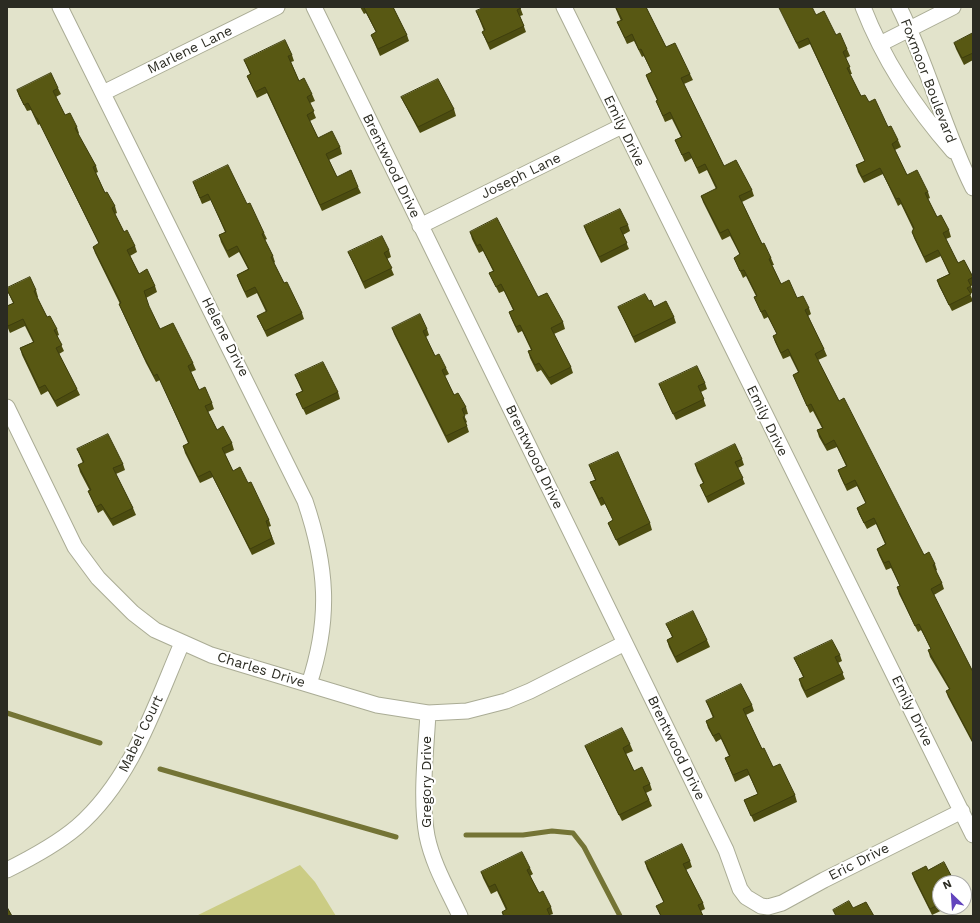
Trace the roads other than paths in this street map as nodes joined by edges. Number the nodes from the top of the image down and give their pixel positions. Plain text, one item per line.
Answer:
1 (60, 7) edge
2 (277, 7) edge
3 (314, 7) edge
4 (564, 7) edge
5 (863, 7) edge
6 (899, 7) edge
7 (953, 7) edge
8 (910, 29) junction
9 (880, 44) junction
10 (103, 93) junction
11 (622, 126) junction
12 (957, 156) junction
13 (973, 188) edge
14 (420, 226) junction
15 (7, 407) edge
16 (182, 643) junction
17 (626, 643) junction
18 (309, 684) junction
19 (428, 713) junction
20 (962, 811) junction
21 (973, 835) edge
22 (7, 870) edge
23 (756, 904) joint
24 (460, 916) edge

1 - 10 street, Helene Drive
2 - 10 street, Marlene Lane
3 - 14 street, Brentwood Drive
4 - 11 street, Emily Drive
5 - 9 street, Foxmoor Boulevard
6 - 8 street, Foxmoor Boulevard
7 - 8 street
8 - 9 street
8 - 12 street, Foxmoor Boulevard
9 - 12 street, Foxmoor Boulevard
10 - 18 street, Helene Drive
11 - 14 street, Joseph Lane
11 - 20 street, Emily Drive
12 - 13 street, Foxmoor Boulevard
14 - 17 street, Brentwood Drive
15 - 16 street, Charles Drive
16 - 18 street, Charles Drive
16 - 22 street, Mabel Court
17 - 19 street, Charles Drive
17 - 23 street, Brentwood Drive
18 - 19 street, Charles Drive
19 - 24 street, Gregory Drive
20 - 21 street, Emily Drive
20 - 23 street, Eric Drive

